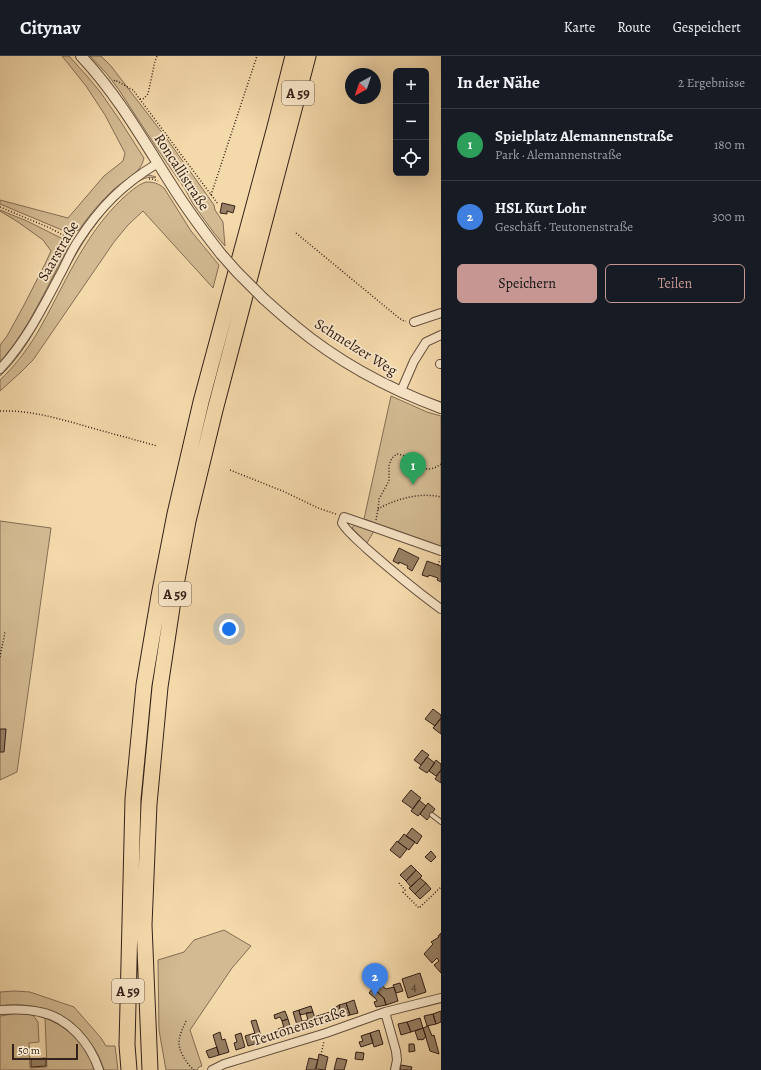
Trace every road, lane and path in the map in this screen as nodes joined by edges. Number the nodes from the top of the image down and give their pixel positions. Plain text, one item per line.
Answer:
1 (81, 56) edge
2 (157, 56) edge
3 (257, 56) edge
4 (293, 56) edge
5 (308, 56) edge
6 (105, 84) junction
7 (140, 99) junction
8 (158, 163) junction
9 (211, 195) junction
10 (218, 204) dead end
11 (0, 207) edge
12 (296, 233) dead end
13 (77, 242) junction
14 (264, 299) joint
15 (441, 313) edge
16 (414, 322) joint
17 (441, 335) edge
18 (0, 369) edge
19 (401, 391) junction
20 (441, 408) edge
21 (0, 411) edge
22 (157, 446) dead end
23 (441, 464) edge
24 (230, 470) dead end
25 (441, 497) edge
26 (378, 510) junction
27 (344, 517) junction
28 (373, 527) junction
29 (441, 551) edge
30 (441, 557) edge
31 (438, 565) dead end
32 (441, 609) edge
33 (5, 632) dead end
34 (0, 657) edge
35 (432, 815) dead end
36 (441, 822) edge
37 (399, 882) dead end
38 (441, 887) edge
39 (441, 998) edge
40 (0, 1010) edge
41 (385, 1012) junction
42 (186, 1022) dead end
43 (326, 1033) junction
44 (321, 1055) dead end
45 (99, 1070) edge
46 (129, 1070) edge
47 (150, 1070) edge
48 (194, 1070) edge
49 (212, 1070) edge
50 (395, 1070) edge

1 - 6 street, Roncallistraße
2 - 7 path
3 - 9 path
4 - 46 highway, A 59
5 - 47 highway, A 59
6 - 7 path
6 - 8 street, Roncallistraße
7 - 9 path
8 - 13 street, Saarstraße
8 - 14 street, Roncallistraße, bridge
9 - 10 path
11 - 13 path
12 - 16 path
13 - 18 street, Saarstraße
14 - 19 street, Schmelzer Weg
15 - 16 street
17 - 19 street
19 - 20 street, Schmelzer Weg
21 - 22 path
23 - 26 path
24 - 27 path
25 - 26 path
26 - 28 path
27 - 28 street
27 - 32 street
28 - 29 street
30 - 31 path
33 - 34 path
35 - 36 lane
37 - 38 path
39 - 41 street, Teutonenstraße
40 - 45 street
41 - 43 street, Teutonenstraße
41 - 50 street
42 - 48 path
43 - 44 path
43 - 49 street, Teutonenstraße

